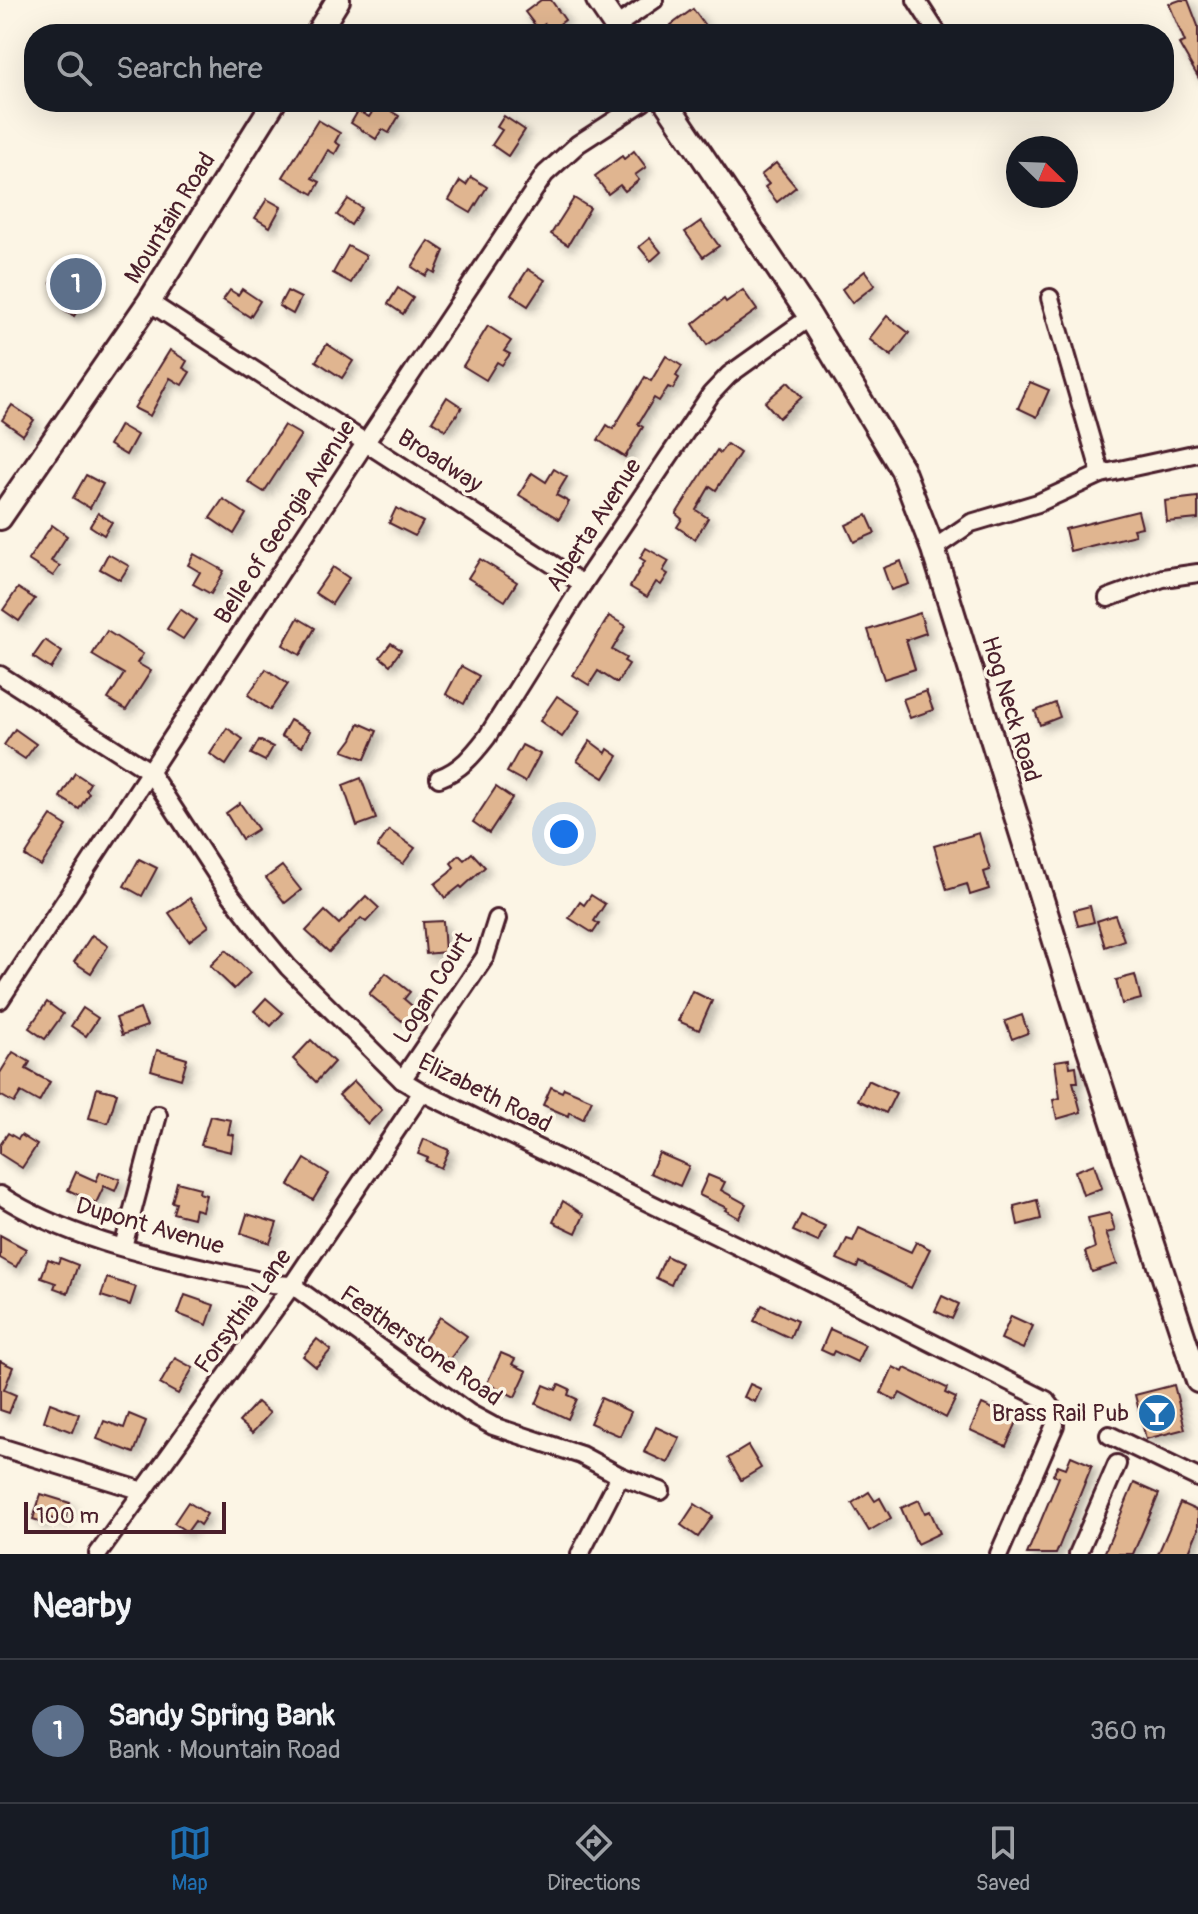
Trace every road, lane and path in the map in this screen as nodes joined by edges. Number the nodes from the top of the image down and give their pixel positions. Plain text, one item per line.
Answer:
1 (598, 0) edge
2 (654, 0) edge
3 (916, 0) edge
4 (614, 24) edge
5 (625, 24) edge
6 (932, 24) edge
7 (268, 112) edge
8 (628, 112) edge
9 (673, 112) edge
10 (1050, 298) dead end
11 (149, 302) junction
12 (810, 317) junction
13 (366, 442) junction
14 (1198, 453) edge
15 (1101, 474) junction
16 (0, 518) edge
17 (933, 549) junction
18 (1198, 573) edge
19 (583, 584) junction
20 (1108, 598) dead end
21 (0, 675) edge
22 (149, 771) junction
23 (439, 778) dead end
24 (497, 919) dead end
25 (0, 1000) edge
26 (402, 1080) junction
27 (422, 1092) junction
28 (158, 1115) dead end
29 (0, 1195) edge
30 (123, 1247) junction
31 (292, 1285) junction
32 (1198, 1381) edge
33 (1109, 1435) dead end
34 (0, 1447) edge
35 (1117, 1464) dead end
36 (620, 1476) junction
37 (1198, 1478) edge
38 (143, 1491) junction
39 (661, 1491) dead end
40 (98, 1554) edge
41 (580, 1554) edge
42 (999, 1554) edge
43 (1078, 1554) edge

1 - 4 main road
2 - 5 street
3 - 6 street
7 - 11 main road, Mountain Road
8 - 13 street, Belle of Georgia Avenue
9 - 12 main road, Hog Neck Road
10 - 15 street
11 - 13 street, Broadway
11 - 16 main road, Mountain Road
12 - 17 main road, Hog Neck Road
12 - 19 street, Alberta Avenue
13 - 19 street, Broadway
13 - 22 street, Belle of Georgia Avenue
14 - 15 street
15 - 17 street
17 - 32 main road, Hog Neck Road
18 - 20 street
19 - 23 street, Alberta Avenue
21 - 22 street, Elizabeth Road
22 - 25 street, Belle of Georgia Avenue
22 - 26 street, Elizabeth Road
24 - 26 street, Logan Court
26 - 27 street, Elizabeth Road
27 - 31 street, Forsythia Lane
27 - 42 street, Elizabeth Road
28 - 30 street
29 - 30 street, Dupont Avenue
30 - 31 street, Dupont Avenue
31 - 36 street, Featherstone Road
31 - 38 street, Forsythia Lane
33 - 37 street
34 - 38 street
35 - 43 street
36 - 39 street, Featherstone Road
36 - 41 street
38 - 40 street, Forsythia Lane

